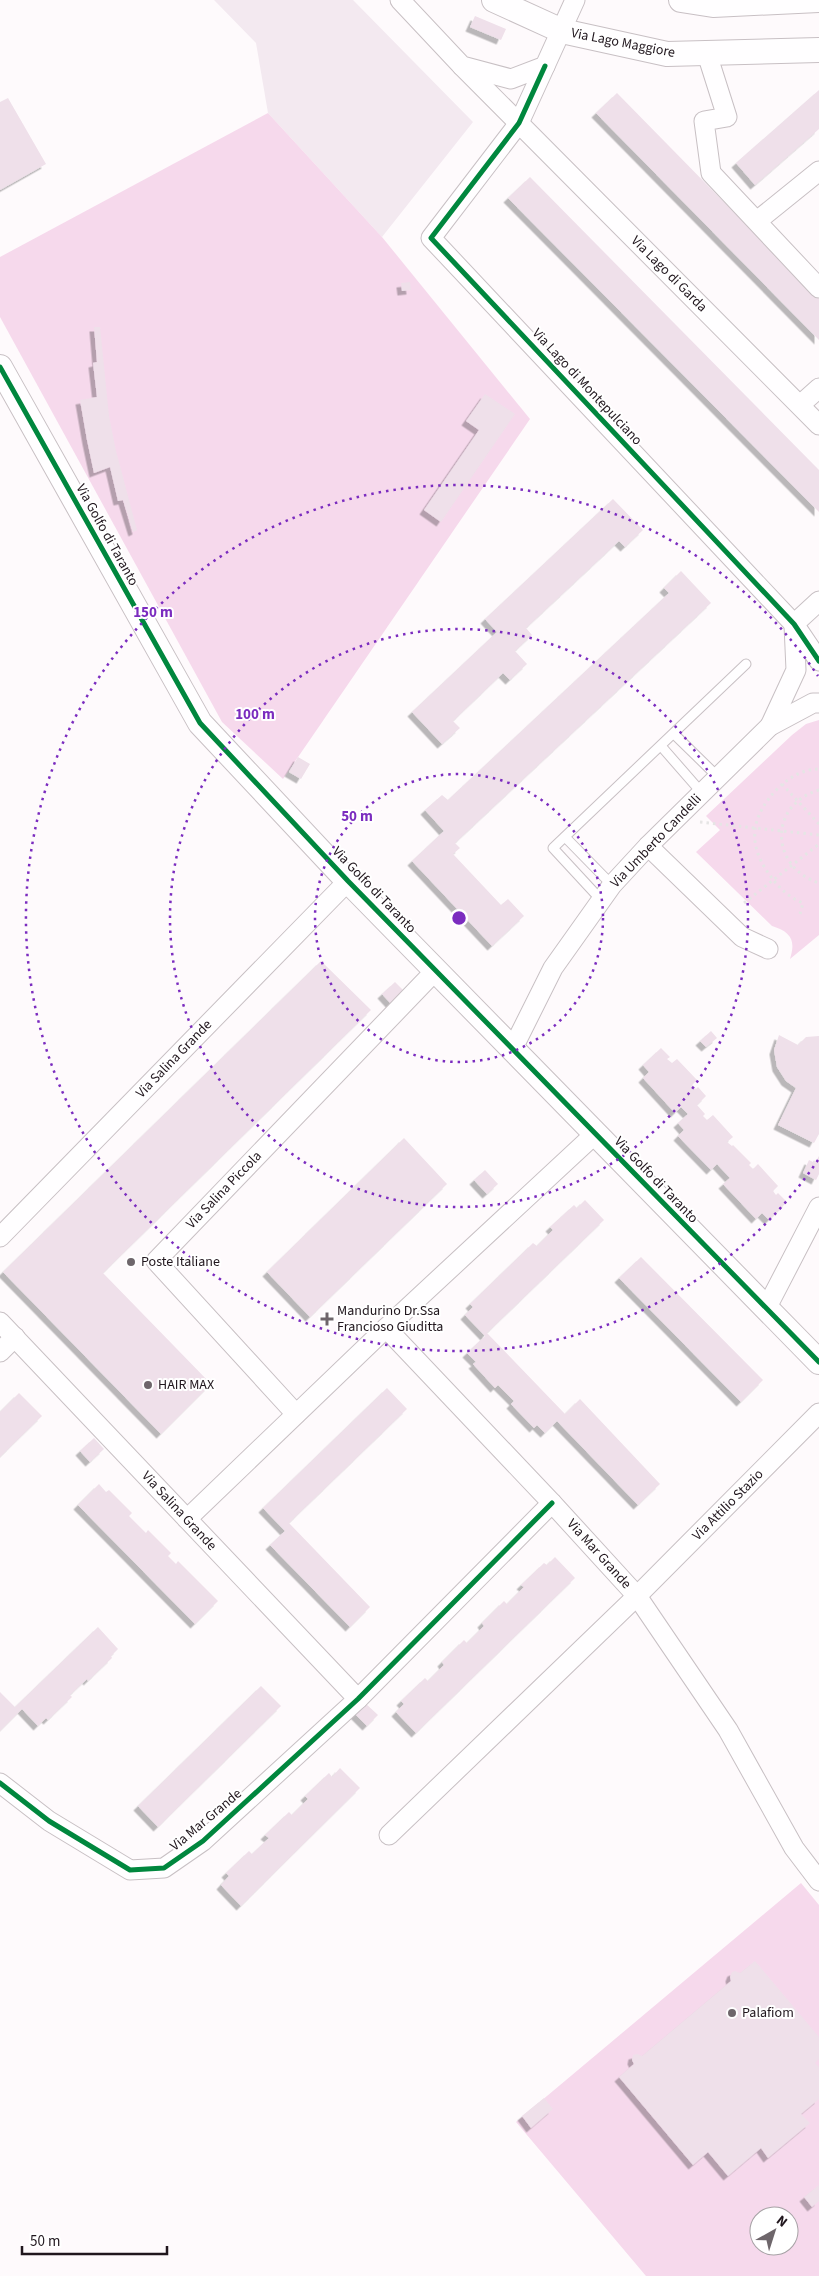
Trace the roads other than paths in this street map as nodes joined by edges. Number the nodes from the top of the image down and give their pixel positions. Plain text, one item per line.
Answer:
1 (400, 0) edge
2 (494, 0) edge
3 (575, 0) edge
4 (680, 0) edge
5 (819, 0) edge
6 (562, 32) junction
7 (819, 50) edge
8 (707, 54) junction
9 (462, 66) junction
10 (545, 66) junction
11 (519, 123) junction
12 (819, 171) edge
13 (758, 221) junction
14 (819, 288) edge
15 (0, 367) edge
16 (819, 388) edge
17 (800, 405) junction
18 (819, 425) edge
19 (819, 602) edge
20 (794, 624) junction
21 (819, 661) edge
22 (746, 664) dead end
23 (819, 702) edge
24 (770, 726) junction
25 (674, 734) junction
26 (661, 746) junction
27 (718, 777) junction
28 (702, 793) junction
29 (565, 837) junction
30 (648, 846) junction
31 (348, 881) junction
32 (612, 885) junction
33 (602, 901) junction
34 (768, 949) dead end
35 (436, 970) junction
36 (512, 1048) junction
37 (595, 1134) junction
38 (819, 1207) edge
39 (0, 1237) edge
40 (766, 1309) junction
41 (0, 1322) edge
42 (386, 1328) junction
43 (15, 1337) junction
44 (0, 1352) edge
45 (819, 1362) edge
46 (819, 1413) edge
47 (296, 1414) junction
48 (552, 1503) junction
49 (187, 1519) junction
50 (637, 1596) junction
51 (358, 1699) junction
52 (0, 1783) edge
53 (389, 1835) dead end
54 (819, 1881) edge

1 - 9 street, Via Lago di Garda
2 - 6 street, Via Lago Maggiore
3 - 6 street
4 - 5 street
6 - 8 street, Via Lago Maggiore
6 - 10 street
7 - 8 street, Via Lago Maggiore
8 - 13 street
9 - 10 street
9 - 11 street, Via Lago di Garda
10 - 11 street
11 - 17 street, Via Lago di Garda
11 - 20 street, Via Lago di Montepulciano
12 - 13 street
13 - 14 street
15 - 31 street, Via Golfo di Taranto
16 - 17 street
17 - 18 street, Via Lago di Garda
19 - 20 street
20 - 21 street, Via Lago di Montepulciano
20 - 24 street, Via Umberto Candelli
22 - 25 lane
23 - 24 street, Via Umberto Candelli
24 - 27 street, Via Umberto Candelli
25 - 26 lane
25 - 27 lane
26 - 28 lane
26 - 29 lane
27 - 28 street, Via Umberto Candelli
28 - 30 street, Via Umberto Candelli
29 - 32 lane
29 - 33 lane
30 - 32 street, Via Umberto Candelli
30 - 34 street
31 - 35 street, Via Golfo di Taranto
31 - 39 street, Via Salina Grande
32 - 33 street, Via Umberto Candelli
33 - 36 street, Via Umberto Candelli
35 - 36 street, Via Golfo di Taranto
35 - 47 street, Via Salina Piccola
36 - 37 street, Via Golfo di Taranto
37 - 40 street, Via Golfo di Taranto
37 - 42 street
38 - 40 street
40 - 45 street, Via Golfo di Taranto
41 - 43 street, Via Salina Grande
42 - 47 street
42 - 48 street, Via Mar Grande
43 - 44 street
43 - 49 street, Via Salina Grande
46 - 50 street, Via Attilio Stazio
47 - 49 street
48 - 50 street, Via Mar Grande
48 - 51 street, Via Mar Grande
49 - 51 street, Via Salina Grande
50 - 53 street, Via Mar Grande
50 - 54 street
51 - 52 street, Via Mar Grande

